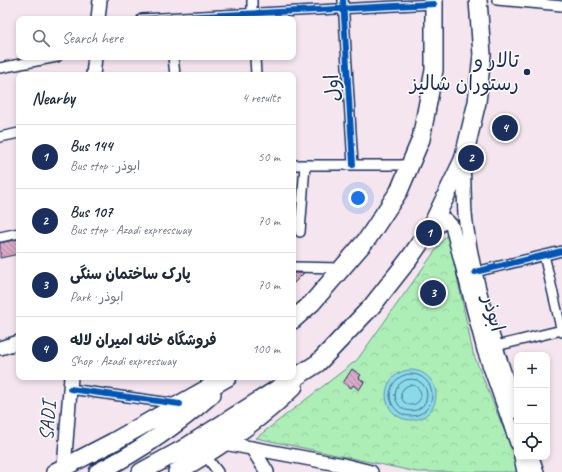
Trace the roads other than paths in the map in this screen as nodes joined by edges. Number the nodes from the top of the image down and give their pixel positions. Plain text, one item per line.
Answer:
1 (100, 0) edge
2 (252, 0) edge
3 (478, 0) edge
4 (497, 0) edge
5 (434, 2) edge
6 (343, 4) edge
7 (562, 6) edge
8 (98, 16) edge
9 (252, 16) edge
10 (41, 60) edge
11 (95, 60) edge
12 (173, 60) edge
13 (255, 60) edge
14 (0, 68) edge
15 (93, 72) edge
16 (175, 72) edge
17 (256, 72) edge
18 (16, 133) edge
19 (0, 136) edge
20 (463, 160) junction
21 (296, 165) edge
22 (305, 165) junction
23 (353, 165) junction
24 (410, 165) junction
25 (300, 232) dead end
26 (16, 234) edge
27 (0, 237) edge
28 (424, 238) junction
29 (562, 251) edge
30 (544, 255) junction
31 (296, 267) edge
32 (342, 268) junction
33 (469, 273) junction
34 (296, 317) edge
35 (562, 331) edge
36 (16, 343) edge
37 (496, 346) junction
38 (0, 348) edge
39 (318, 362) junction
40 (296, 376) edge
41 (223, 380) edge
42 (228, 380) edge
43 (290, 380) edge
44 (70, 383) edge
45 (514, 402) edge
46 (180, 404) junction
47 (514, 435) edge
48 (224, 443) junction
49 (252, 448) junction
50 (205, 455) junction
51 (522, 460) edge
52 (533, 460) edge
53 (343, 465) junction
54 (60, 470) edge
55 (98, 472) edge
56 (142, 472) edge
57 (176, 472) edge
58 (218, 472) edge
59 (267, 472) edge
60 (331, 472) edge
61 (371, 472) edge
62 (524, 472) edge
63 (538, 472) edge

1 - 8 main road
2 - 9 street
3 - 20 highway
4 - 7 street
5 - 6 street
5 - 24 highway
6 - 9 street
6 - 23 street, اول
10 - 14 street
11 - 15 main road
12 - 16 street
13 - 17 street
18 - 19 street
20 - 28 highway
20 - 33 main road, ابوذر
21 - 22 street
22 - 23 street
22 - 25 street
23 - 24 street
24 - 32 highway
26 - 27 street
28 - 33 main road, ابوذر
28 - 39 highway
29 - 30 street
30 - 33 street
30 - 35 street
31 - 32 street
32 - 34 highway
33 - 37 main road, ابوذر
33 - 47 main road, ابوذر
35 - 37 street
36 - 38 main road
37 - 45 main road, ابوذر
39 - 40 highway
39 - 48 highway
41 - 46 highway
42 - 55 highway
43 - 56 highway
44 - 46 street
44 - 54 main road, SADI
46 - 54 highway
48 - 49 main road
48 - 50 highway
49 - 53 main road
49 - 59 main road
50 - 57 highway
50 - 58 street
51 - 62 main road
52 - 63 main road
53 - 60 main road
53 - 61 main road

